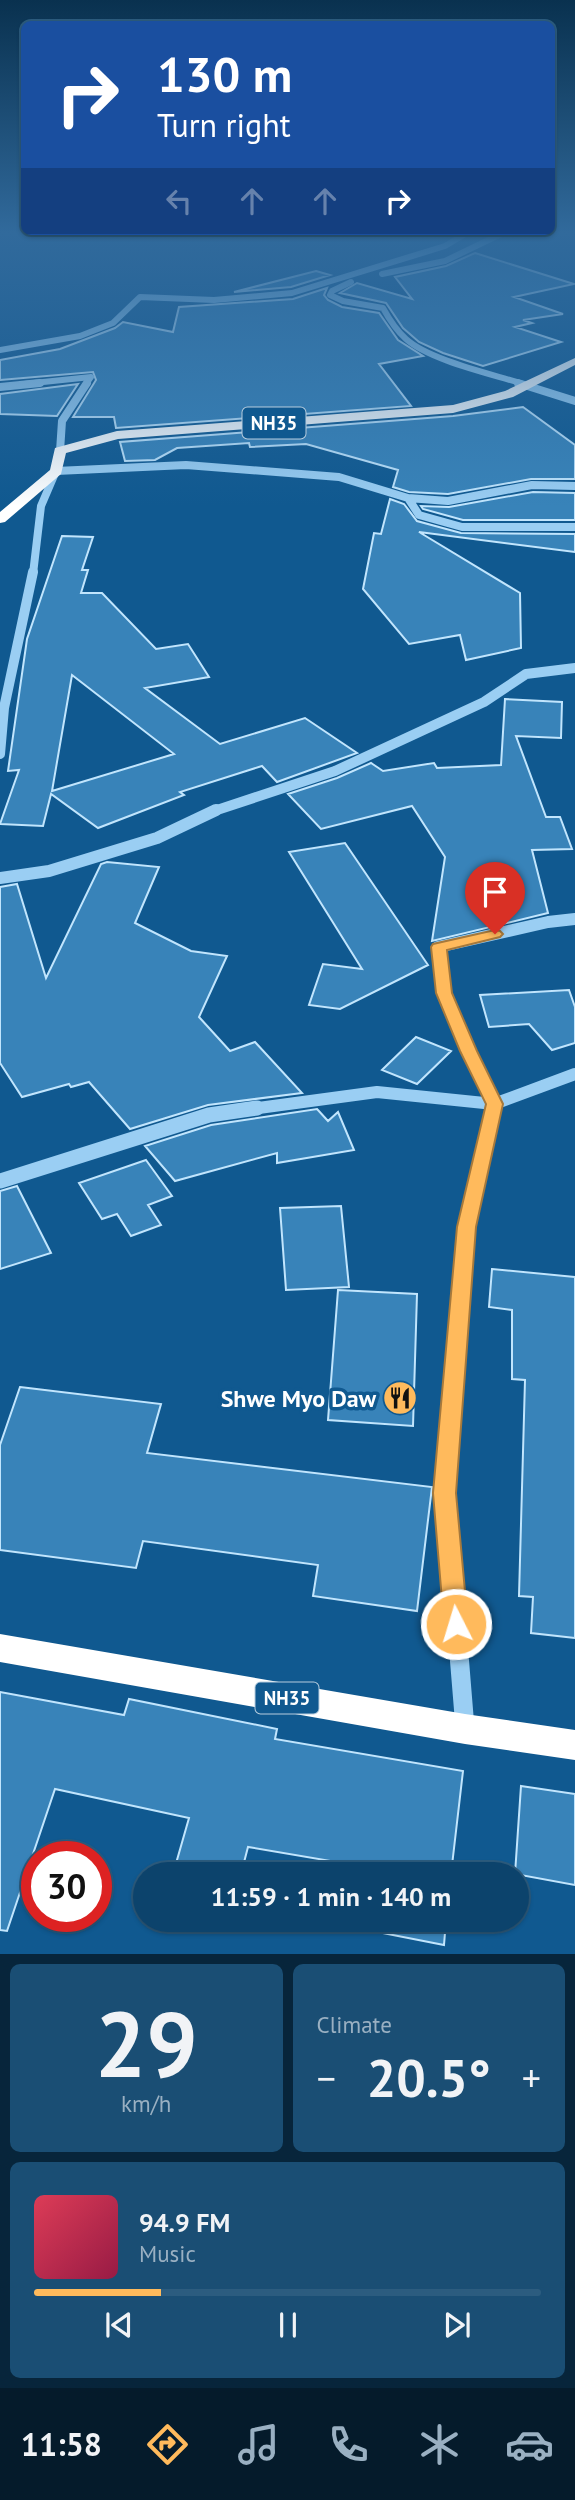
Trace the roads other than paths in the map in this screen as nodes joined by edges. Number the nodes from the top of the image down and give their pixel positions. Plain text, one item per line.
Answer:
1 (110, 324) edge
2 (392, 324) edge
3 (0, 350) edge
4 (575, 361) edge
5 (525, 384) junction
6 (0, 387) edge
7 (575, 401) edge
8 (60, 451) junction
9 (56, 471) junction
10 (575, 486) edge
11 (408, 498) junction
12 (0, 520) edge
13 (575, 527) edge
14 (575, 668) edge
15 (0, 754) edge
16 (0, 878) edge
17 (575, 919) edge
18 (575, 1074) edge
19 (494, 1104) junction
20 (0, 1181) edge
21 (0, 1648) edge
22 (466, 1729) junction
23 (575, 1745) edge

1 - 3 street
2 - 5 street
4 - 5 highway, NH35
5 - 7 street
5 - 8 highway, NH35
6 - 8 street
8 - 9 highway
9 - 11 street
9 - 12 highway
9 - 15 street
10 - 11 street
11 - 13 street
14 - 16 street
17 - 19 street
18 - 19 street
19 - 20 street
19 - 22 street
21 - 22 highway, NH35
22 - 23 highway, NH35

